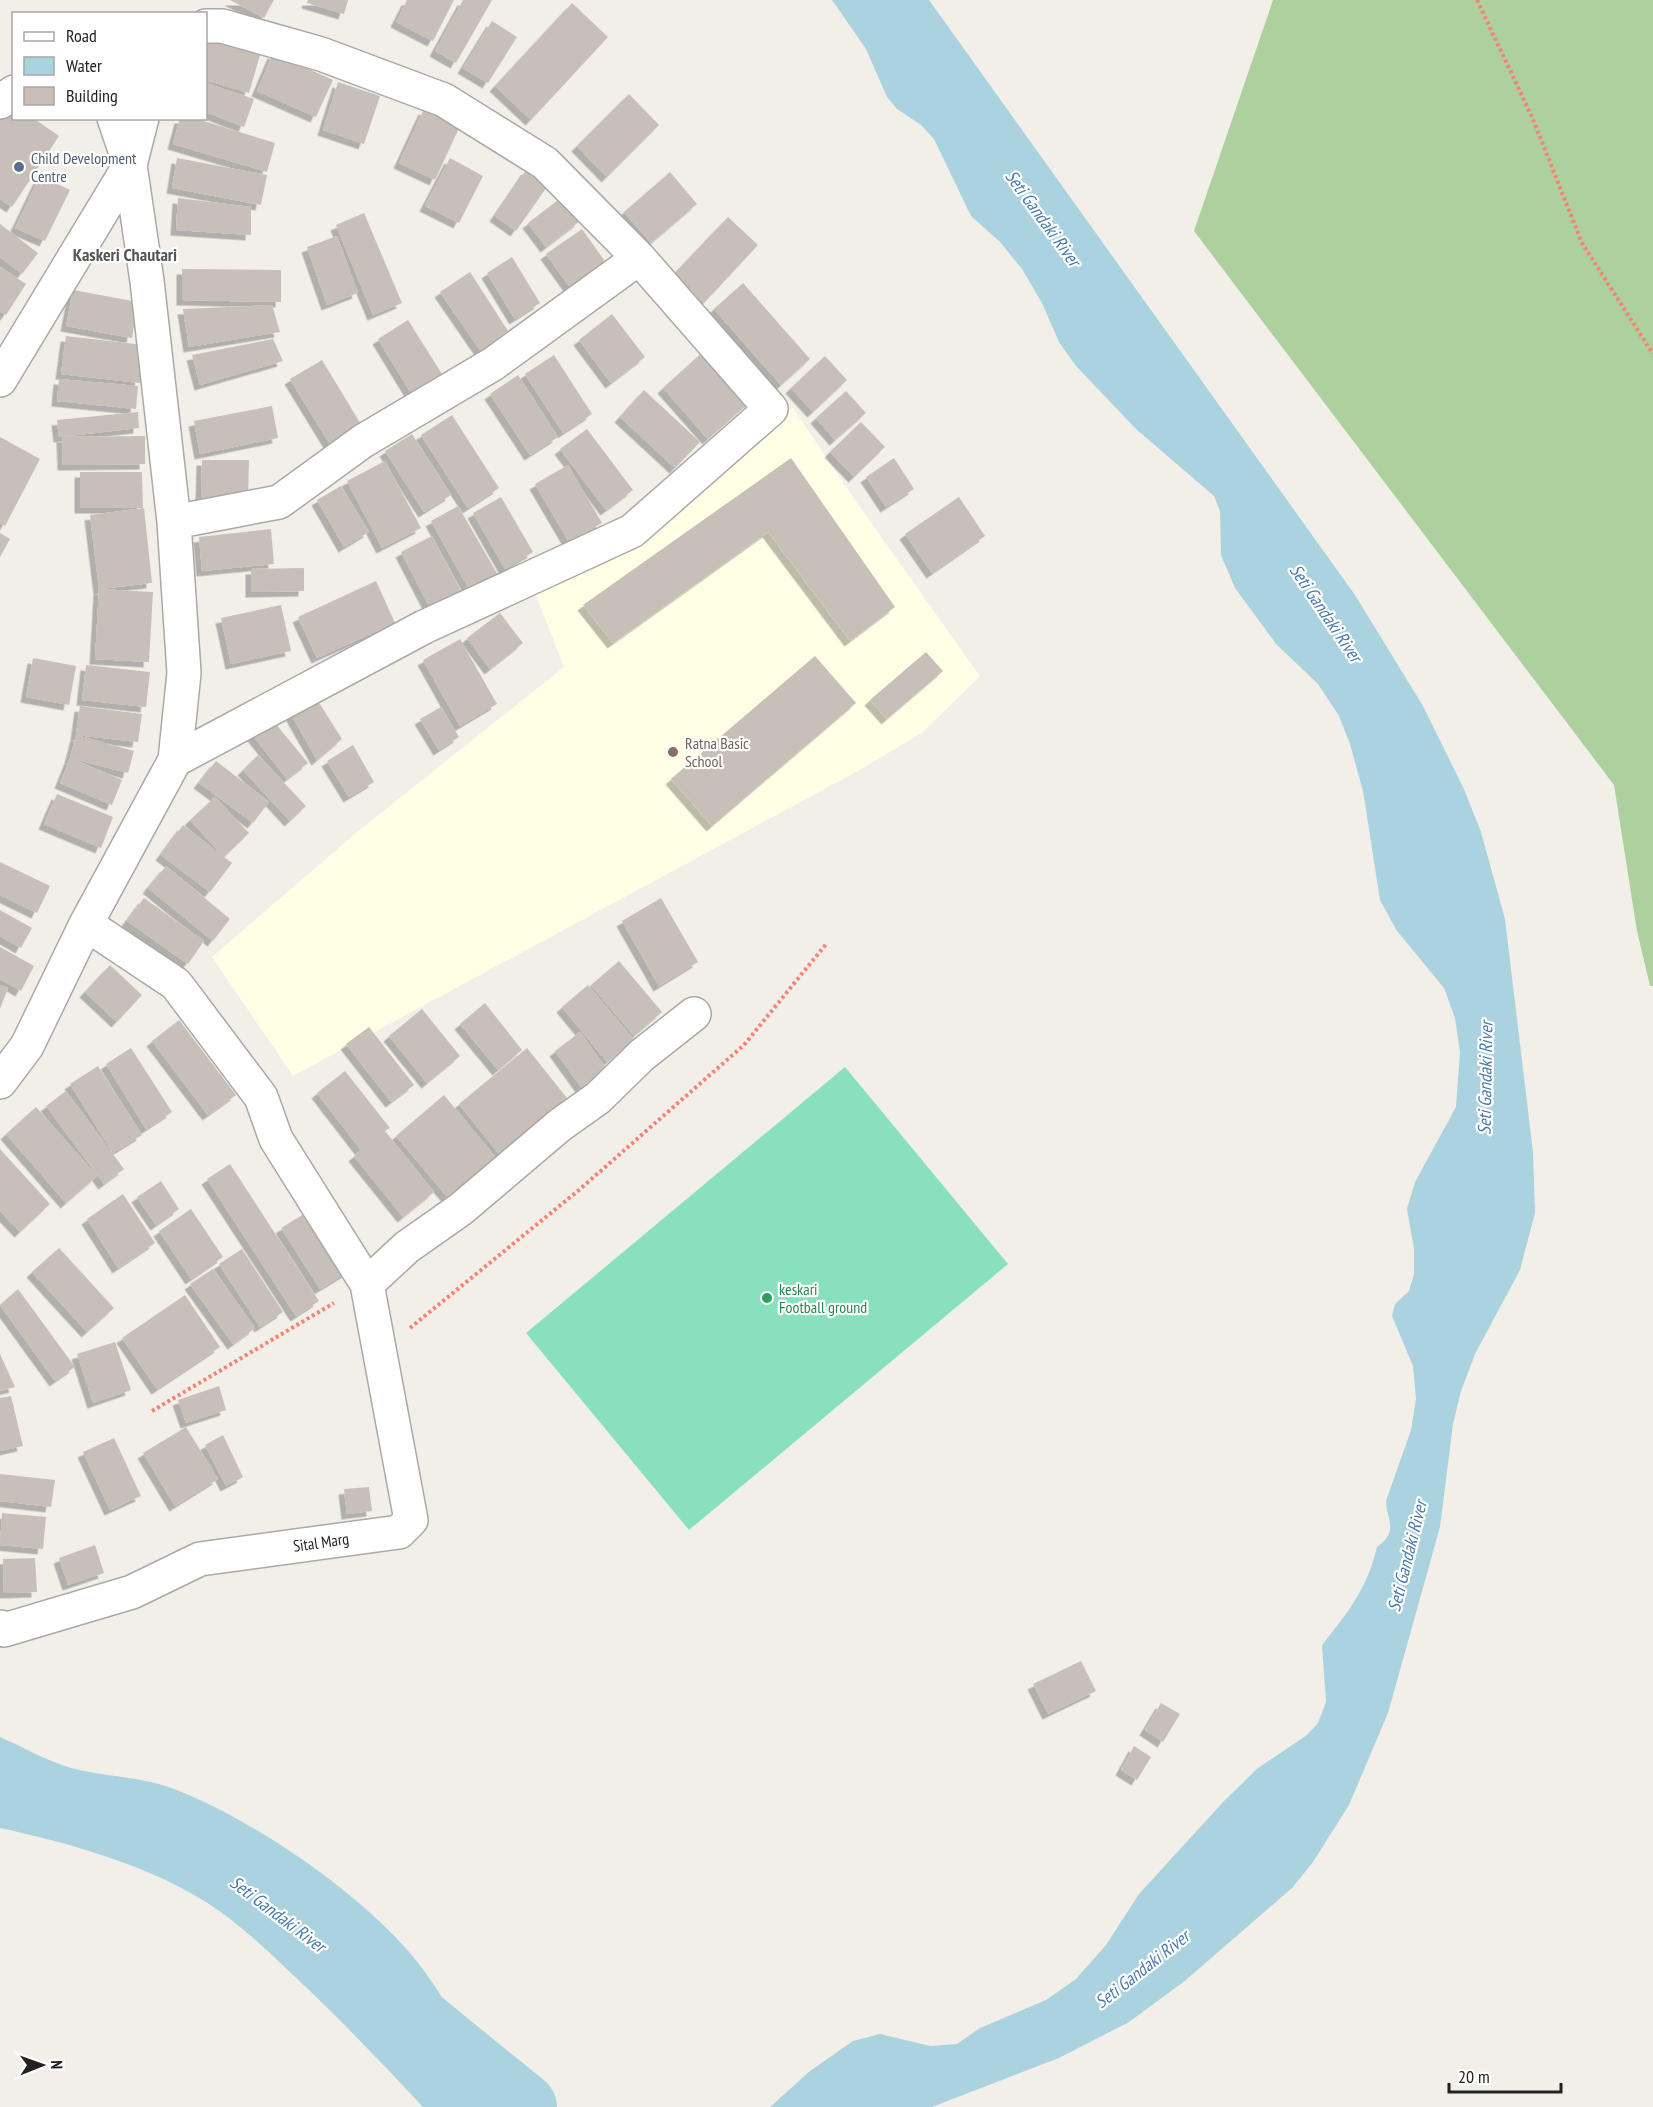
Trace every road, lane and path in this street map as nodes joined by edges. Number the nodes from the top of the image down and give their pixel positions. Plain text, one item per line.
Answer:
1 (1477, 0) edge
2 (207, 26) edge
3 (115, 120) edge
4 (141, 120) edge
5 (130, 165) junction
6 (639, 258) junction
7 (1653, 354) edge
8 (0, 380) edge
9 (174, 522) junction
10 (175, 760) junction
11 (86, 924) junction
12 (827, 943) dead end
13 (693, 1014) dead end
14 (0, 1082) edge
15 (367, 1284) junction
16 (152, 1411) dead end
17 (0, 1628) edge

1 - 7 path
2 - 6 street
3 - 5 street
4 - 5 street
5 - 8 street
5 - 9 street
6 - 9 street
6 - 10 street
9 - 10 street
10 - 11 street
11 - 14 street
11 - 15 street
12 - 15 path
13 - 15 street
15 - 16 path
15 - 17 street, Sital Marg

